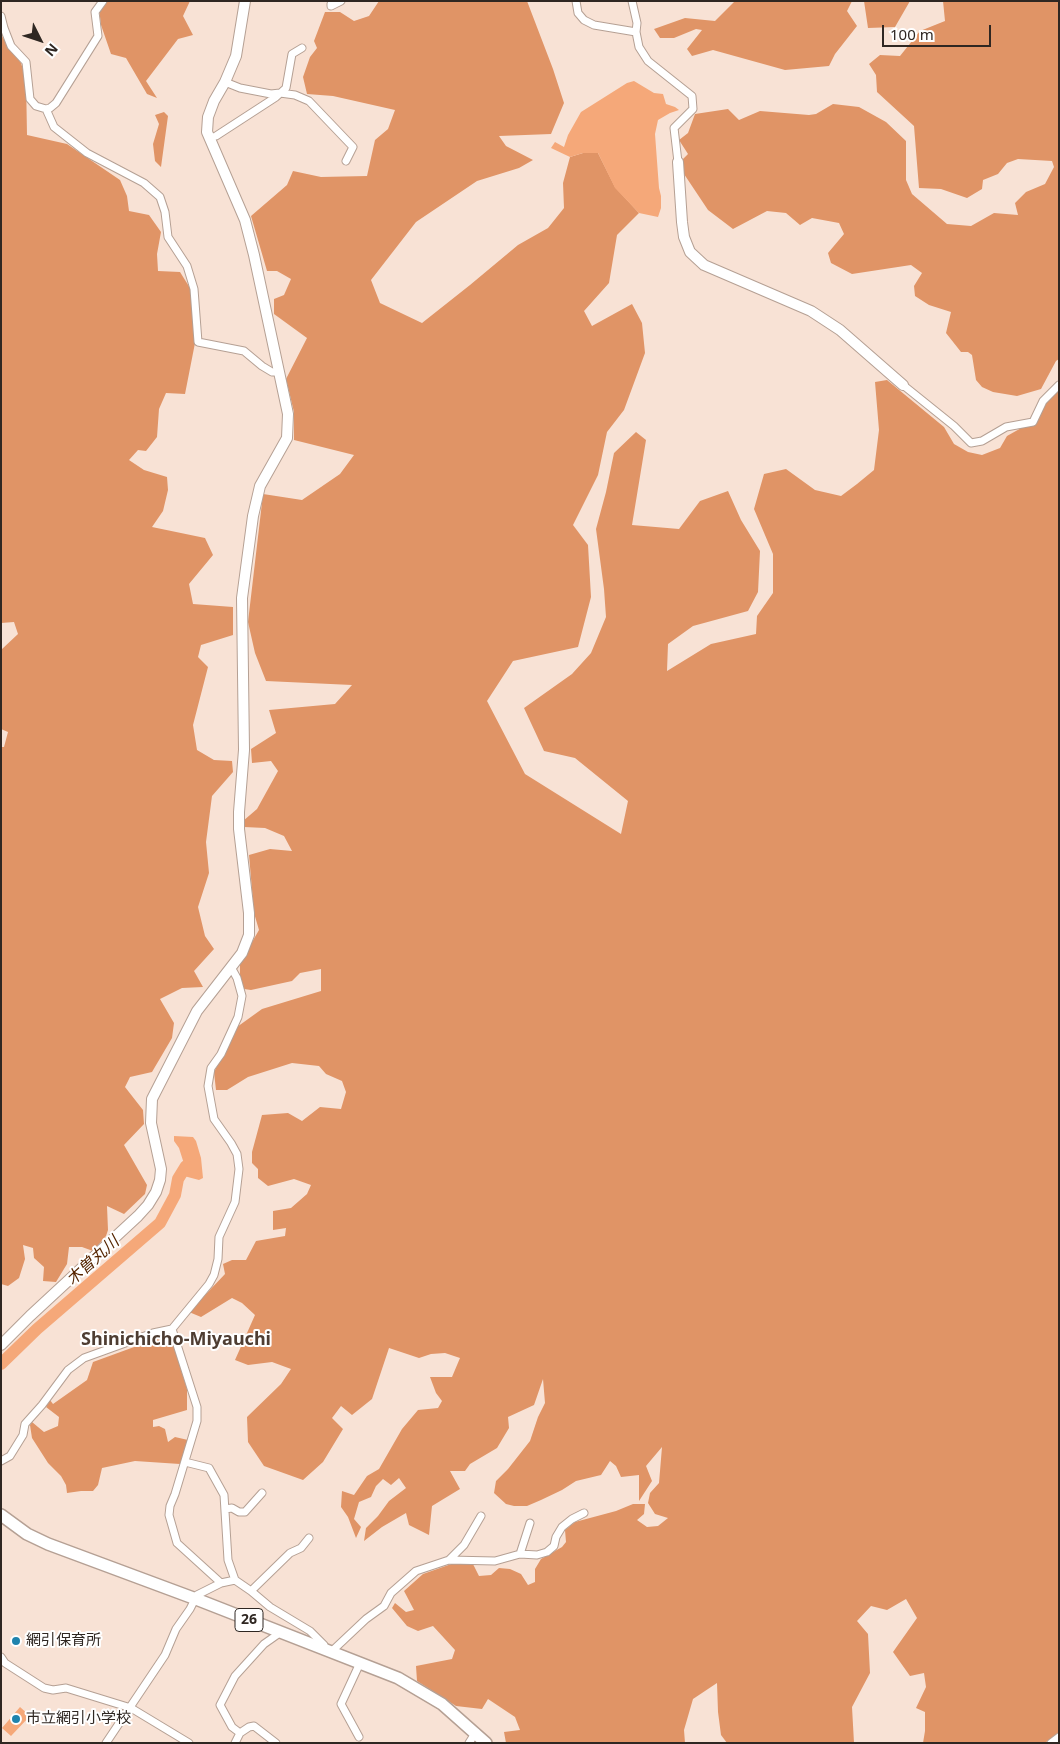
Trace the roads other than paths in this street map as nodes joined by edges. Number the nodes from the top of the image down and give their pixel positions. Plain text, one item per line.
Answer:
1 (103, 1) edge
2 (245, 1) edge
3 (333, 1) edge
4 (341, 1) edge
5 (576, 1) edge
6 (632, 1) edge
7 (1, 16) edge
8 (636, 32) junction
9 (302, 48) dead end
10 (225, 82) junction
11 (280, 93) junction
12 (46, 109) junction
13 (209, 138) junction
14 (346, 161) dead end
15 (678, 162) joint
16 (279, 372) junction
17 (903, 385) joint
18 (1059, 385) edge
19 (232, 969) junction
20 (172, 1329) junction
21 (1, 1345) edge
22 (1, 1462) edge
23 (185, 1462) junction
24 (262, 1493) dead end
25 (225, 1508) junction
26 (584, 1513) dead end
27 (1, 1515) edge
28 (480, 1516) dead end
29 (530, 1523) dead end
30 (309, 1538) dead end
31 (520, 1554) junction
32 (449, 1560) junction
33 (235, 1580) junction
34 (221, 1584) junction
35 (251, 1591) junction
36 (196, 1599) junction
37 (281, 1632) junction
38 (328, 1650) junction
39 (1, 1656) edge
40 (360, 1663) junction
41 (130, 1708) junction
42 (476, 1732) junction
43 (240, 1734) junction
44 (359, 1737) dead end
45 (1059, 1737) edge
46 (106, 1743) edge
47 (189, 1743) edge
48 (235, 1743) edge
49 (276, 1743) edge
50 (469, 1743) edge
51 (486, 1743) edge
52 (1051, 1743) edge

1 - 12 street
2 - 10 street
3 - 4 street
5 - 8 street
6 - 8 street
7 - 12 street
8 - 15 street
9 - 11 street
10 - 11 street
10 - 13 street
11 - 13 street
11 - 14 street
12 - 16 street
13 - 16 street
15 - 17 street
16 - 19 street
17 - 18 street
19 - 20 street
19 - 21 street
20 - 22 street
20 - 23 street
23 - 25 street
23 - 34 street
24 - 25 street
25 - 33 street
26 - 31 street
27 - 36 main road, 26
28 - 32 street
29 - 31 street
30 - 35 street
31 - 32 street
32 - 38 street
33 - 34 street
33 - 35 street
34 - 36 street
35 - 38 street
36 - 37 main road, 26
36 - 41 street
37 - 38 main road, 26
37 - 43 street
38 - 40 main road, 26
39 - 41 street
40 - 42 main road, 26
40 - 44 street
41 - 46 street
41 - 47 street
42 - 50 street
42 - 51 main road, 26
43 - 48 street
43 - 49 street
45 - 52 street

